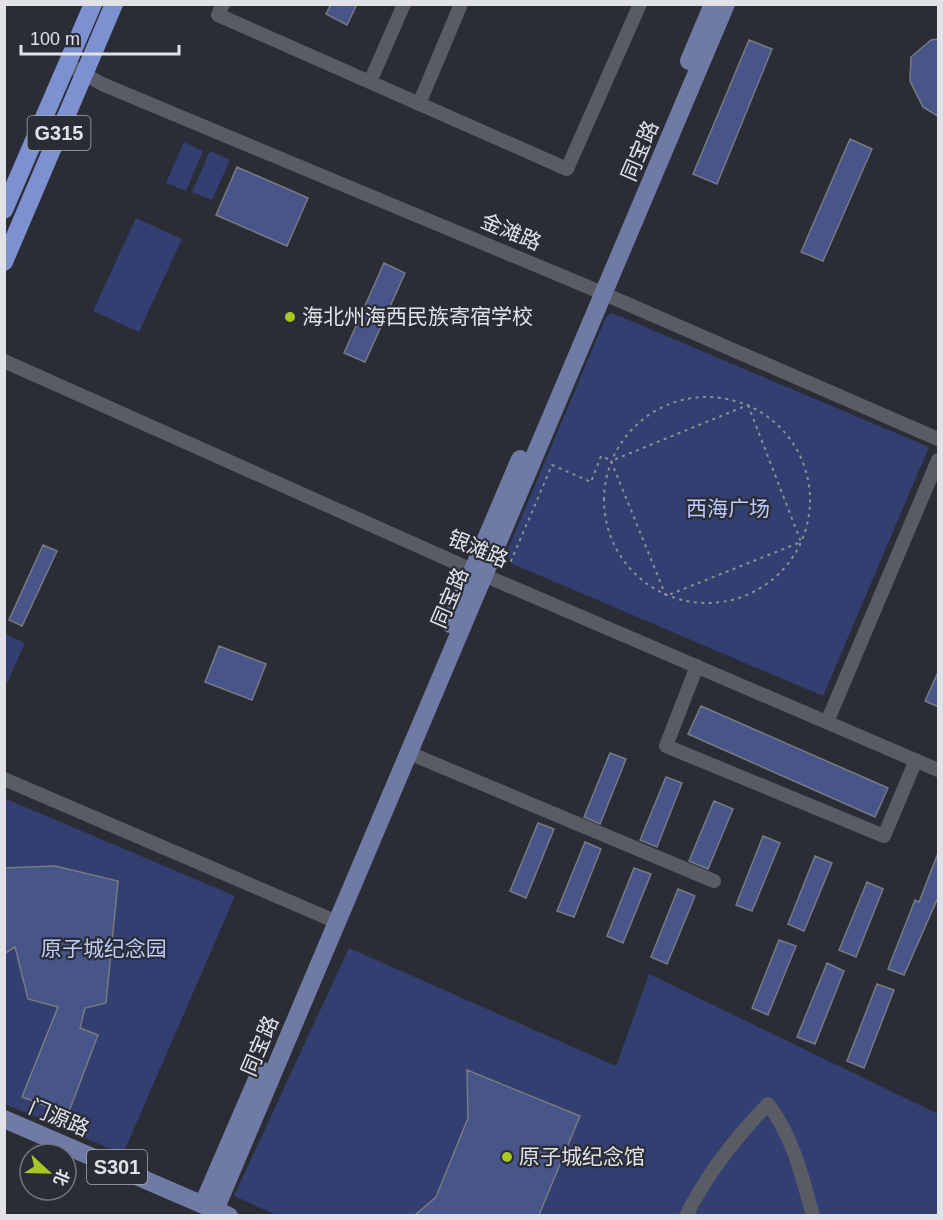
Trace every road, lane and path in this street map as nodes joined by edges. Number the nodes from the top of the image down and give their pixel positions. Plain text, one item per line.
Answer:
1 (93, 4) edge
2 (114, 4) edge
3 (223, 4) edge
4 (404, 4) edge
5 (461, 4) edge
6 (640, 4) edge
7 (712, 4) edge
8 (726, 4) edge
9 (67, 64) junction
10 (85, 73) junction
11 (370, 82) junction
12 (419, 104) junction
13 (4, 210) edge
14 (4, 262) edge
15 (598, 292) junction
16 (4, 360) edge
17 (748, 405) junction
18 (939, 439) edge
19 (939, 460) edge
20 (611, 461) junction
21 (801, 542) junction
22 (503, 563) dead end
23 (478, 572) junction
24 (666, 596) junction
25 (697, 666) junction
26 (827, 722) junction
27 (409, 753) junction
28 (916, 760) junction
29 (939, 770) edge
30 (4, 779) edge
31 (714, 881) dead end
32 (331, 920) junction
33 (4, 1119) edge
34 (216, 1210) edge
35 (686, 1215) edge
36 (813, 1215) edge

1 - 9 highway, G315
2 - 10 highway, G315
3 - 11 street
4 - 11 street
5 - 12 street
6 - 12 street
7 - 15 main road, 同宝路
8 - 15 main road, 同宝路
9 - 10 street, 金滩路
9 - 13 highway, G315
10 - 14 highway, G315
10 - 15 street, 金滩路
11 - 12 street
15 - 18 street, 金滩路
15 - 23 main road, 同宝路
16 - 23 street, 银滩路
17 - 20 path
17 - 20 path
17 - 21 path
17 - 21 path
19 - 26 street
20 - 22 path
20 - 24 path
20 - 24 path
21 - 24 path
21 - 24 path
23 - 25 street, 银滩路
23 - 27 main road, 同宝路
23 - 32 main road, 同宝路
25 - 26 street, 银滩路
25 - 28 street
26 - 28 street, 银滩路
27 - 31 street
27 - 32 main road, 同宝路
28 - 29 street, 银滩路
30 - 32 street
32 - 34 main road, 同宝路
33 - 34 main road, 门源路 / S301
35 - 36 street

